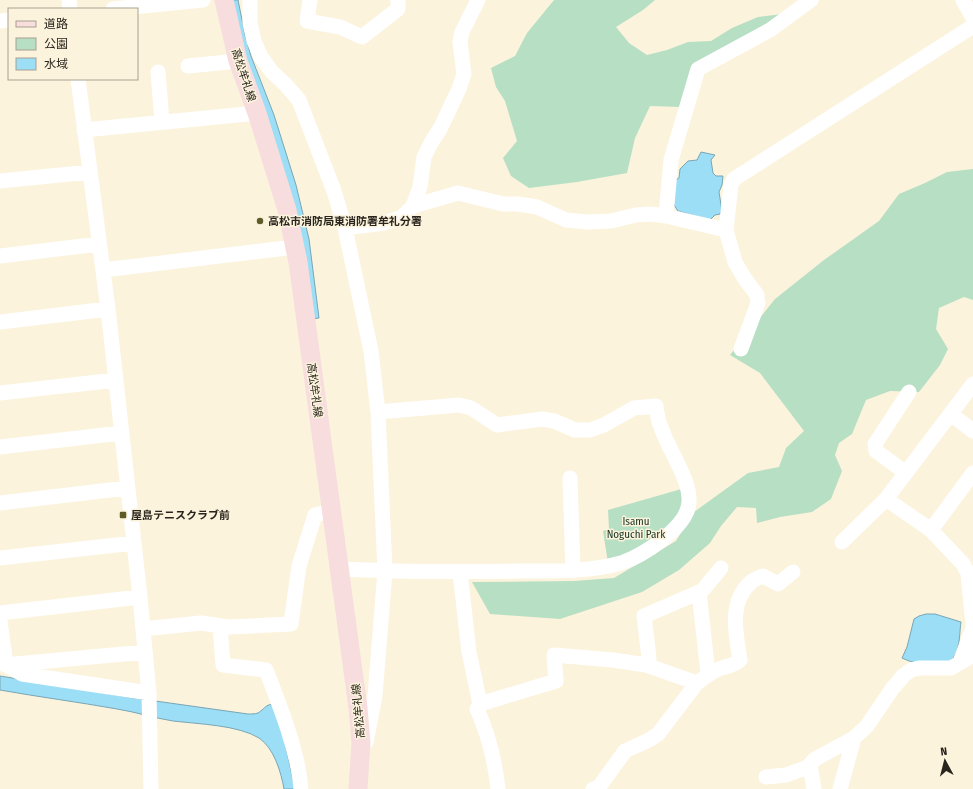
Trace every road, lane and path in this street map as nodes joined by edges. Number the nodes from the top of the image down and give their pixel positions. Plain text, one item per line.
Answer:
1 (203, 0) edge
2 (224, 0) edge
3 (250, 0) edge
4 (310, 0) edge
5 (398, 0) edge
6 (478, 0) edge
7 (811, 0) edge
8 (963, 0) edge
9 (123, 8) edge
10 (973, 18) edge
11 (973, 26) edge
12 (238, 61) junction
13 (188, 66) dead end
14 (158, 72) dead end
15 (78, 80) edge
16 (257, 113) junction
17 (162, 122) junction
18 (84, 130) junction
19 (90, 172) junction
20 (0, 181) edge
21 (413, 206) junction
22 (666, 216) junction
23 (345, 228) junction
24 (726, 230) junction
25 (99, 244) junction
26 (295, 247) junction
27 (0, 256) edge
28 (103, 270) junction
29 (108, 309) junction
30 (0, 322) edge
31 (741, 349) dead end
32 (116, 380) junction
33 (973, 384) edge
34 (909, 392) dead end
35 (0, 393) edge
36 (378, 412) junction
37 (951, 414) junction
38 (973, 431) edge
39 (122, 433) junction
40 (0, 447) edge
41 (906, 473) junction
42 (973, 474) edge
43 (570, 478) dead end
44 (128, 488) junction
45 (886, 499) junction
46 (0, 503) edge
47 (331, 511) junction
48 (931, 530) junction
49 (842, 542) dead end
50 (134, 543) junction
51 (0, 558) edge
52 (970, 565) edge
53 (721, 568) dead end
54 (340, 569) junction
55 (385, 571) junction
56 (573, 571) junction
57 (460, 572) junction
58 (793, 572) dead end
59 (699, 592) junction
60 (140, 597) junction
61 (0, 613) edge
62 (0, 621) edge
63 (973, 624) edge
64 (220, 626) junction
65 (973, 628) edge
66 (143, 629) junction
67 (145, 652) junction
68 (967, 658) edge
69 (3, 665) edge
70 (646, 665) junction
71 (702, 679) junction
72 (149, 695) junction
73 (480, 704) junction
74 (854, 738) junction
75 (360, 760) junction
76 (810, 765) junction
77 (766, 777) dead end
78 (598, 788) edge
79 (152, 789) edge
80 (301, 789) edge
81 (358, 789) edge
82 (498, 789) edge
83 (814, 789) edge
84 (840, 789) edge

1 - 9 street
2 - 12 main road, 高松牟礼線
3 - 23 street
4 - 5 street
6 - 21 street
7 - 22 street
8 - 10 street
11 - 24 street
12 - 13 street
12 - 16 main road, 高松牟礼線
14 - 17 street
15 - 18 street
16 - 17 street
16 - 26 main road, 高松牟礼線
17 - 18 street
18 - 19 street
19 - 20 street
19 - 25 street
21 - 22 street
21 - 23 street
22 - 24 street
23 - 36 street
24 - 31 street
25 - 27 street
25 - 28 street
26 - 28 street
26 - 47 main road, 高松牟礼線
28 - 29 street
29 - 30 street
29 - 32 street
32 - 35 street
32 - 39 street
33 - 37 street
34 - 41 street
36 - 55 street
36 - 56 street
37 - 38 street
37 - 41 street
39 - 40 street
39 - 44 street
41 - 45 street
42 - 48 street
43 - 56 street
44 - 46 street
44 - 50 street
45 - 48 street
45 - 49 street
47 - 54 main road, 高松牟礼線
47 - 64 street
48 - 52 street
50 - 51 street
50 - 60 street
52 - 63 street
53 - 59 street
54 - 55 street
54 - 75 main road, 高松牟礼線
55 - 57 street
55 - 75 street
56 - 57 street
57 - 73 street
58 - 71 street
59 - 70 street
59 - 71 street
60 - 61 street
60 - 66 street
62 - 69 street
64 - 66 street
64 - 80 street
65 - 68 street
66 - 67 street
67 - 69 street
67 - 72 street
68 - 74 street
69 - 72 street
70 - 71 street
70 - 73 street
71 - 78 street
72 - 79 street
73 - 82 street
74 - 76 street
74 - 84 street
75 - 81 main road, 高松牟礼線
76 - 77 street
76 - 83 street

